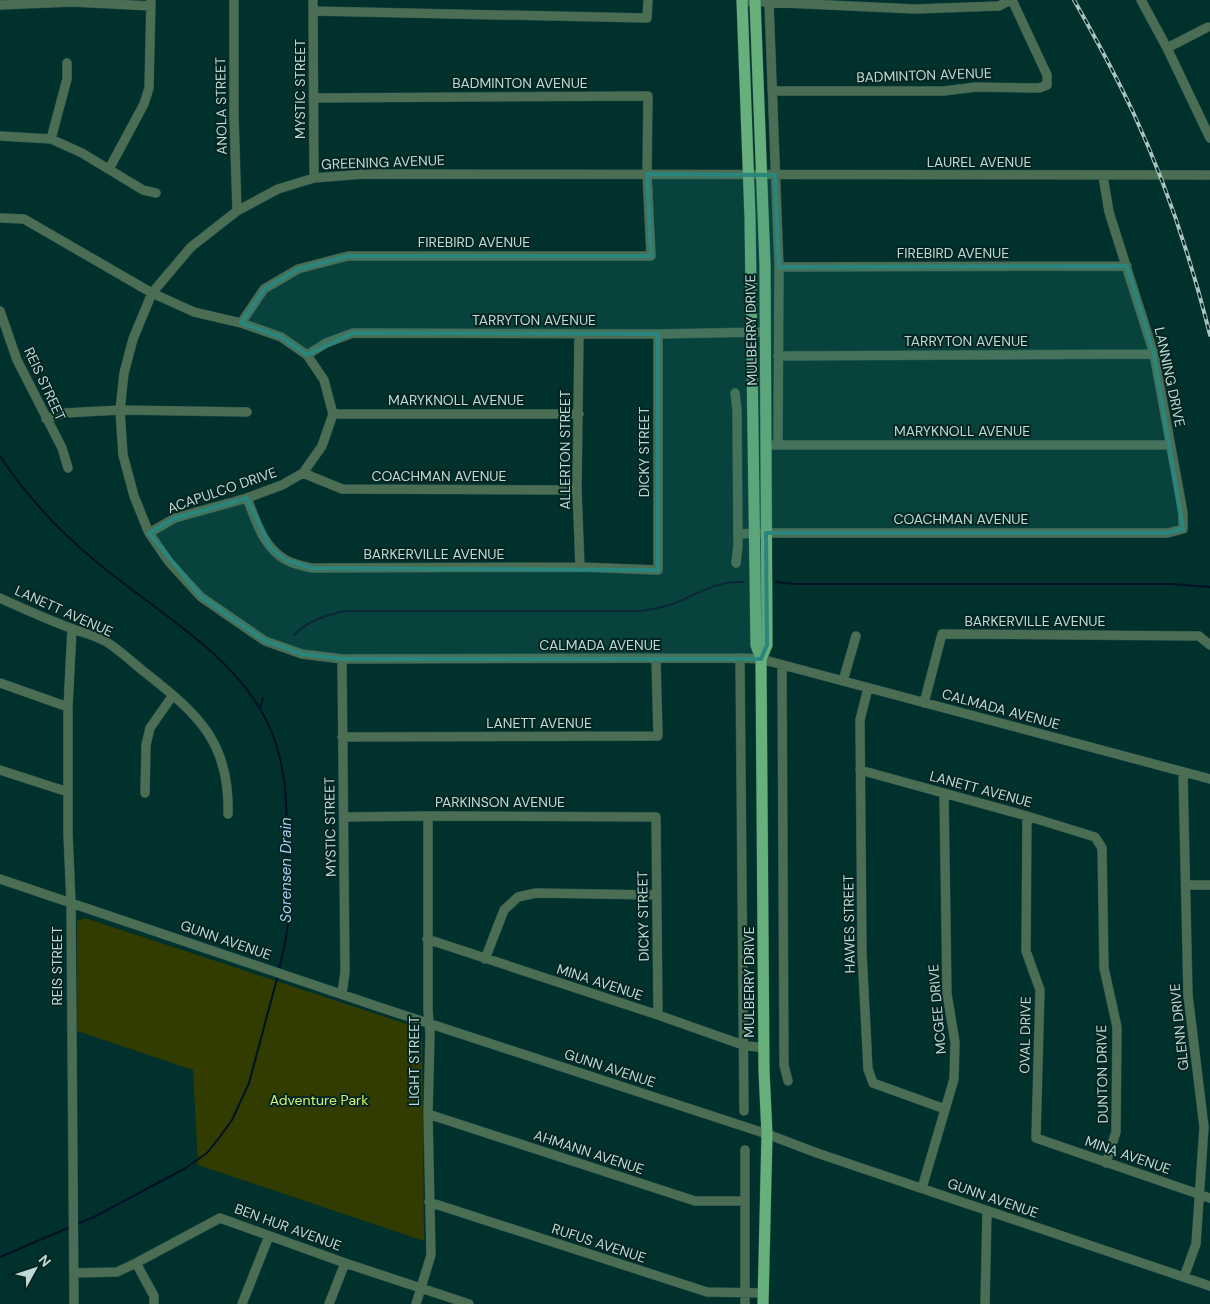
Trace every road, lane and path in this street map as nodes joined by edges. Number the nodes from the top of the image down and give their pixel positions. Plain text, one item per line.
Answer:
1 (234, 0) edge
2 (313, 0) edge
3 (648, 0) edge
4 (1011, 0) edge
5 (1141, 0) edge
6 (72, 1) edge
7 (742, 1) edge
8 (755, 1) edge
9 (151, 3) edge
10 (769, 3) junction
11 (0, 5) edge
12 (914, 5) edge
13 (313, 11) junction
14 (1208, 27) dead end
15 (1167, 48) junction
16 (67, 63) dead end
17 (772, 91) junction
18 (314, 98) junction
19 (0, 136) edge
20 (1210, 138) edge
21 (51, 139) junction
22 (109, 170) junction
23 (648, 174) junction
24 (748, 174) junction
25 (762, 174) junction
26 (775, 174) junction
27 (1210, 175) edge
28 (1103, 176) junction
29 (314, 178) junction
30 (156, 193) dead end
31 (237, 212) junction
32 (0, 218) edge
33 (778, 266) junction
34 (1127, 266) junction
35 (152, 293) junction
36 (0, 311) edge
37 (240, 323) junction
38 (752, 332) junction
39 (766, 332) junction
40 (578, 334) junction
41 (658, 334) junction
42 (1154, 354) junction
43 (307, 356) junction
44 (778, 356) junction
45 (735, 393) dead end
46 (120, 410) junction
47 (247, 412) dead end
48 (333, 414) junction
49 (579, 414) junction
50 (46, 419) junction
51 (1170, 444) junction
52 (754, 445) junction
53 (772, 445) junction
54 (68, 468) dead end
55 (303, 473) junction
56 (577, 490) junction
57 (247, 498) junction
58 (1183, 529) joint
59 (149, 533) junction
60 (760, 533) junction
61 (738, 534) junction
62 (736, 563) dead end
63 (580, 567) junction
64 (658, 570) joint
65 (0, 598) edge
66 (72, 629) junction
67 (856, 636) dead end
68 (1210, 645) edge
69 (740, 658) junction
70 (342, 659) junction
71 (656, 659) junction
72 (761, 659) junction
73 (782, 665) junction
74 (843, 681) junction
75 (0, 683) edge
76 (868, 688) junction
77 (173, 695) junction
78 (924, 703) junction
79 (68, 707) junction
80 (342, 737) junction
81 (0, 770) edge
82 (860, 770) junction
83 (1183, 772) junction
84 (1210, 779) edge
85 (68, 792) junction
86 (146, 793) dead end
87 (944, 793) junction
88 (228, 814) dead end
89 (428, 816) junction
90 (1027, 816) junction
91 (344, 817) junction
92 (656, 817) joint
93 (1095, 837) joint
94 (0, 879) edge
95 (1210, 884) edge
96 (1186, 885) junction
97 (656, 895) junction
98 (71, 903) junction
99 (428, 939) junction
100 (485, 959) junction
101 (342, 994) junction
102 (658, 1015) junction
103 (428, 1023) junction
104 (743, 1045) junction
105 (764, 1048) junction
106 (788, 1081) dead end
107 (945, 1109) junction
108 (744, 1111) dead end
109 (428, 1114) junction
110 (767, 1134) junction
111 (1036, 1138) joint
112 (745, 1150) dead end
113 (1106, 1163) junction
114 (922, 1188) junction
115 (1199, 1195) junction
116 (1210, 1198) edge
117 (744, 1200) junction
118 (429, 1202) junction
119 (987, 1211) junction
120 (269, 1236) junction
121 (345, 1262) junction
122 (136, 1263) junction
123 (74, 1273) junction
124 (1184, 1277) junction
125 (1210, 1286) edge
126 (422, 1289) junction
127 (746, 1293) junction
128 (763, 1298) edge
129 (74, 1304) edge
130 (154, 1304) edge
131 (242, 1304) edge
132 (329, 1304) edge
133 (416, 1304) edge
134 (469, 1304) edge
135 (745, 1304) edge
136 (985, 1304) edge

1 - 31 street, ANOLA STREET
2 - 13 street, MYSTIC STREET
3 - 13 street
4 - 12 street
4 - 17 street, BADMINTON AVENUE
5 - 15 street
6 - 9 street
6 - 11 street
7 - 8 street
7 - 24 main road, MULBERRY DRIVE
8 - 10 street
8 - 25 main road, MULBERRY DRIVE
9 - 22 street
10 - 12 street
10 - 17 street
13 - 18 street, MYSTIC STREET
14 - 15 street
15 - 20 street
16 - 21 street
17 - 26 street
18 - 23 street, BADMINTON AVENUE
18 - 29 street, MYSTIC STREET
19 - 21 street
21 - 22 street
22 - 30 street
23 - 24 street, GREENING AVENUE
23 - 29 street, GREENING AVENUE
23 - 37 street, FIREBIRD AVENUE
24 - 25 street, LAUREL AVENUE
24 - 38 main road, MULBERRY DRIVE
25 - 26 street, LAUREL AVENUE
25 - 39 main road, MULBERRY DRIVE
26 - 28 street, LAUREL AVENUE
26 - 33 street
27 - 28 street, LAUREL AVENUE
28 - 34 street, LANNING DRIVE
29 - 31 street, GREENING AVENUE
31 - 35 street, GREENING AVENUE
32 - 35 street
33 - 34 street, FIREBIRD AVENUE
33 - 44 street
34 - 42 street, LANNING DRIVE
35 - 37 street
35 - 46 street, GREENING AVENUE
36 - 50 street, REIS STREET
37 - 43 street
38 - 39 street, TARRYTON AVENUE
38 - 41 street, TARRYTON AVENUE
38 - 52 main road, MULBERRY DRIVE
39 - 53 main road, MULBERRY DRIVE
40 - 41 street, TARRYTON AVENUE
40 - 43 street, TARRYTON AVENUE
40 - 49 street, ALLERTON STREET
41 - 64 street, DICKY STREET
42 - 44 street, TARRYTON AVENUE
42 - 51 street, LANNING DRIVE
43 - 48 street
44 - 53 street
45 - 61 street
46 - 47 street
46 - 50 street
46 - 59 street, CALMADA AVENUE
48 - 49 street, MARYKNOLL AVENUE
48 - 55 street, ACAPULCO DRIVE
49 - 56 street, ALLERTON STREET
50 - 54 street, REIS STREET
51 - 53 street, MARYKNOLL AVENUE
51 - 58 street, LANNING DRIVE
52 - 53 street, MARYKNOLL AVENUE
52 - 60 main road, MULBERRY DRIVE
53 - 60 main road, MULBERRY DRIVE
55 - 56 street, COACHMAN AVENUE
55 - 57 street, ACAPULCO DRIVE
56 - 63 street, ALLERTON STREET
57 - 59 street, ACAPULCO DRIVE
57 - 63 street, BARKERVILLE AVENUE
58 - 60 street, COACHMAN AVENUE
59 - 70 street, CALMADA AVENUE
60 - 61 street, COACHMAN AVENUE
60 - 72 main road, MULBERRY DRIVE
61 - 62 street
63 - 64 street, BARKERVILLE AVENUE
65 - 66 street, LANETT AVENUE
66 - 77 street, LANETT AVENUE
66 - 79 street, REIS STREET
67 - 74 street
68 - 78 street, BARKERVILLE AVENUE
69 - 71 street, CALMADA AVENUE
69 - 72 street, CALMADA AVENUE
69 - 104 street, MULBERRY DRIVE
70 - 71 street, CALMADA AVENUE
70 - 80 street, MYSTIC STREET
71 - 80 street, LANETT AVENUE
72 - 73 street, CALMADA AVENUE
72 - 105 main road, MULBERRY DRIVE
73 - 74 street, CALMADA AVENUE
73 - 106 street
74 - 76 street, CALMADA AVENUE
75 - 79 street
76 - 78 street, CALMADA AVENUE
76 - 82 street, HAWES STREET
77 - 86 street
77 - 88 street, LANETT AVENUE
78 - 83 street, CALMADA AVENUE
79 - 85 street, REIS STREET
80 - 91 street, MYSTIC STREET
81 - 85 street
82 - 87 street, LANETT AVENUE
82 - 107 street, HAWES STREET
83 - 84 street, CALMADA AVENUE
83 - 96 street, GLENN DRIVE
85 - 98 street, REIS STREET
87 - 90 street, LANETT AVENUE
87 - 107 street, MCGEE DRIVE
89 - 91 street, PARKINSON AVENUE
89 - 92 street, PARKINSON AVENUE
89 - 99 street, LIGHT STREET
90 - 93 street, LANETT AVENUE
90 - 111 street, OVAL DRIVE
91 - 101 street, MYSTIC STREET
92 - 97 street, DICKY STREET
93 - 113 street, DUNTON DRIVE
94 - 98 street, GUNN AVENUE
95 - 96 street
96 - 115 street, GLENN DRIVE
97 - 100 street
97 - 102 street, DICKY STREET
98 - 101 street, GUNN AVENUE
98 - 123 street, REIS STREET
99 - 100 street, MINA AVENUE
99 - 103 street, LIGHT STREET
100 - 102 street, MINA AVENUE
101 - 103 street, GUNN AVENUE
102 - 104 street, MINA AVENUE
103 - 109 street, LIGHT STREET
103 - 110 street, GUNN AVENUE
104 - 105 street, MINA AVENUE
104 - 108 street, MULBERRY DRIVE
105 - 110 main road, MULBERRY DRIVE
107 - 114 street, MCGEE DRIVE
109 - 117 street, AHMANN AVENUE
109 - 118 street, LIGHT STREET
110 - 114 street, GUNN AVENUE
110 - 128 main road, MULBERRY DRIVE
111 - 113 street, MINA AVENUE
112 - 117 street
113 - 115 street, MINA AVENUE
114 - 119 street, GUNN AVENUE
115 - 116 street, MINA AVENUE
115 - 124 street, GLENN DRIVE
117 - 127 street
118 - 126 street, LIGHT STREET
118 - 127 street, RUFUS AVENUE
119 - 124 street, GUNN AVENUE
119 - 136 street
120 - 121 street, BEN HUR AVENUE
120 - 122 street, BEN HUR AVENUE
120 - 131 street
121 - 126 street, BEN HUR AVENUE
121 - 132 street
122 - 123 street, BEN HUR AVENUE
122 - 130 street
123 - 129 street, REIS STREET
124 - 125 street, GUNN AVENUE
126 - 133 street, LIGHT STREET
126 - 134 street, BEN HUR AVENUE
127 - 128 street, RUFUS AVENUE
127 - 135 street

